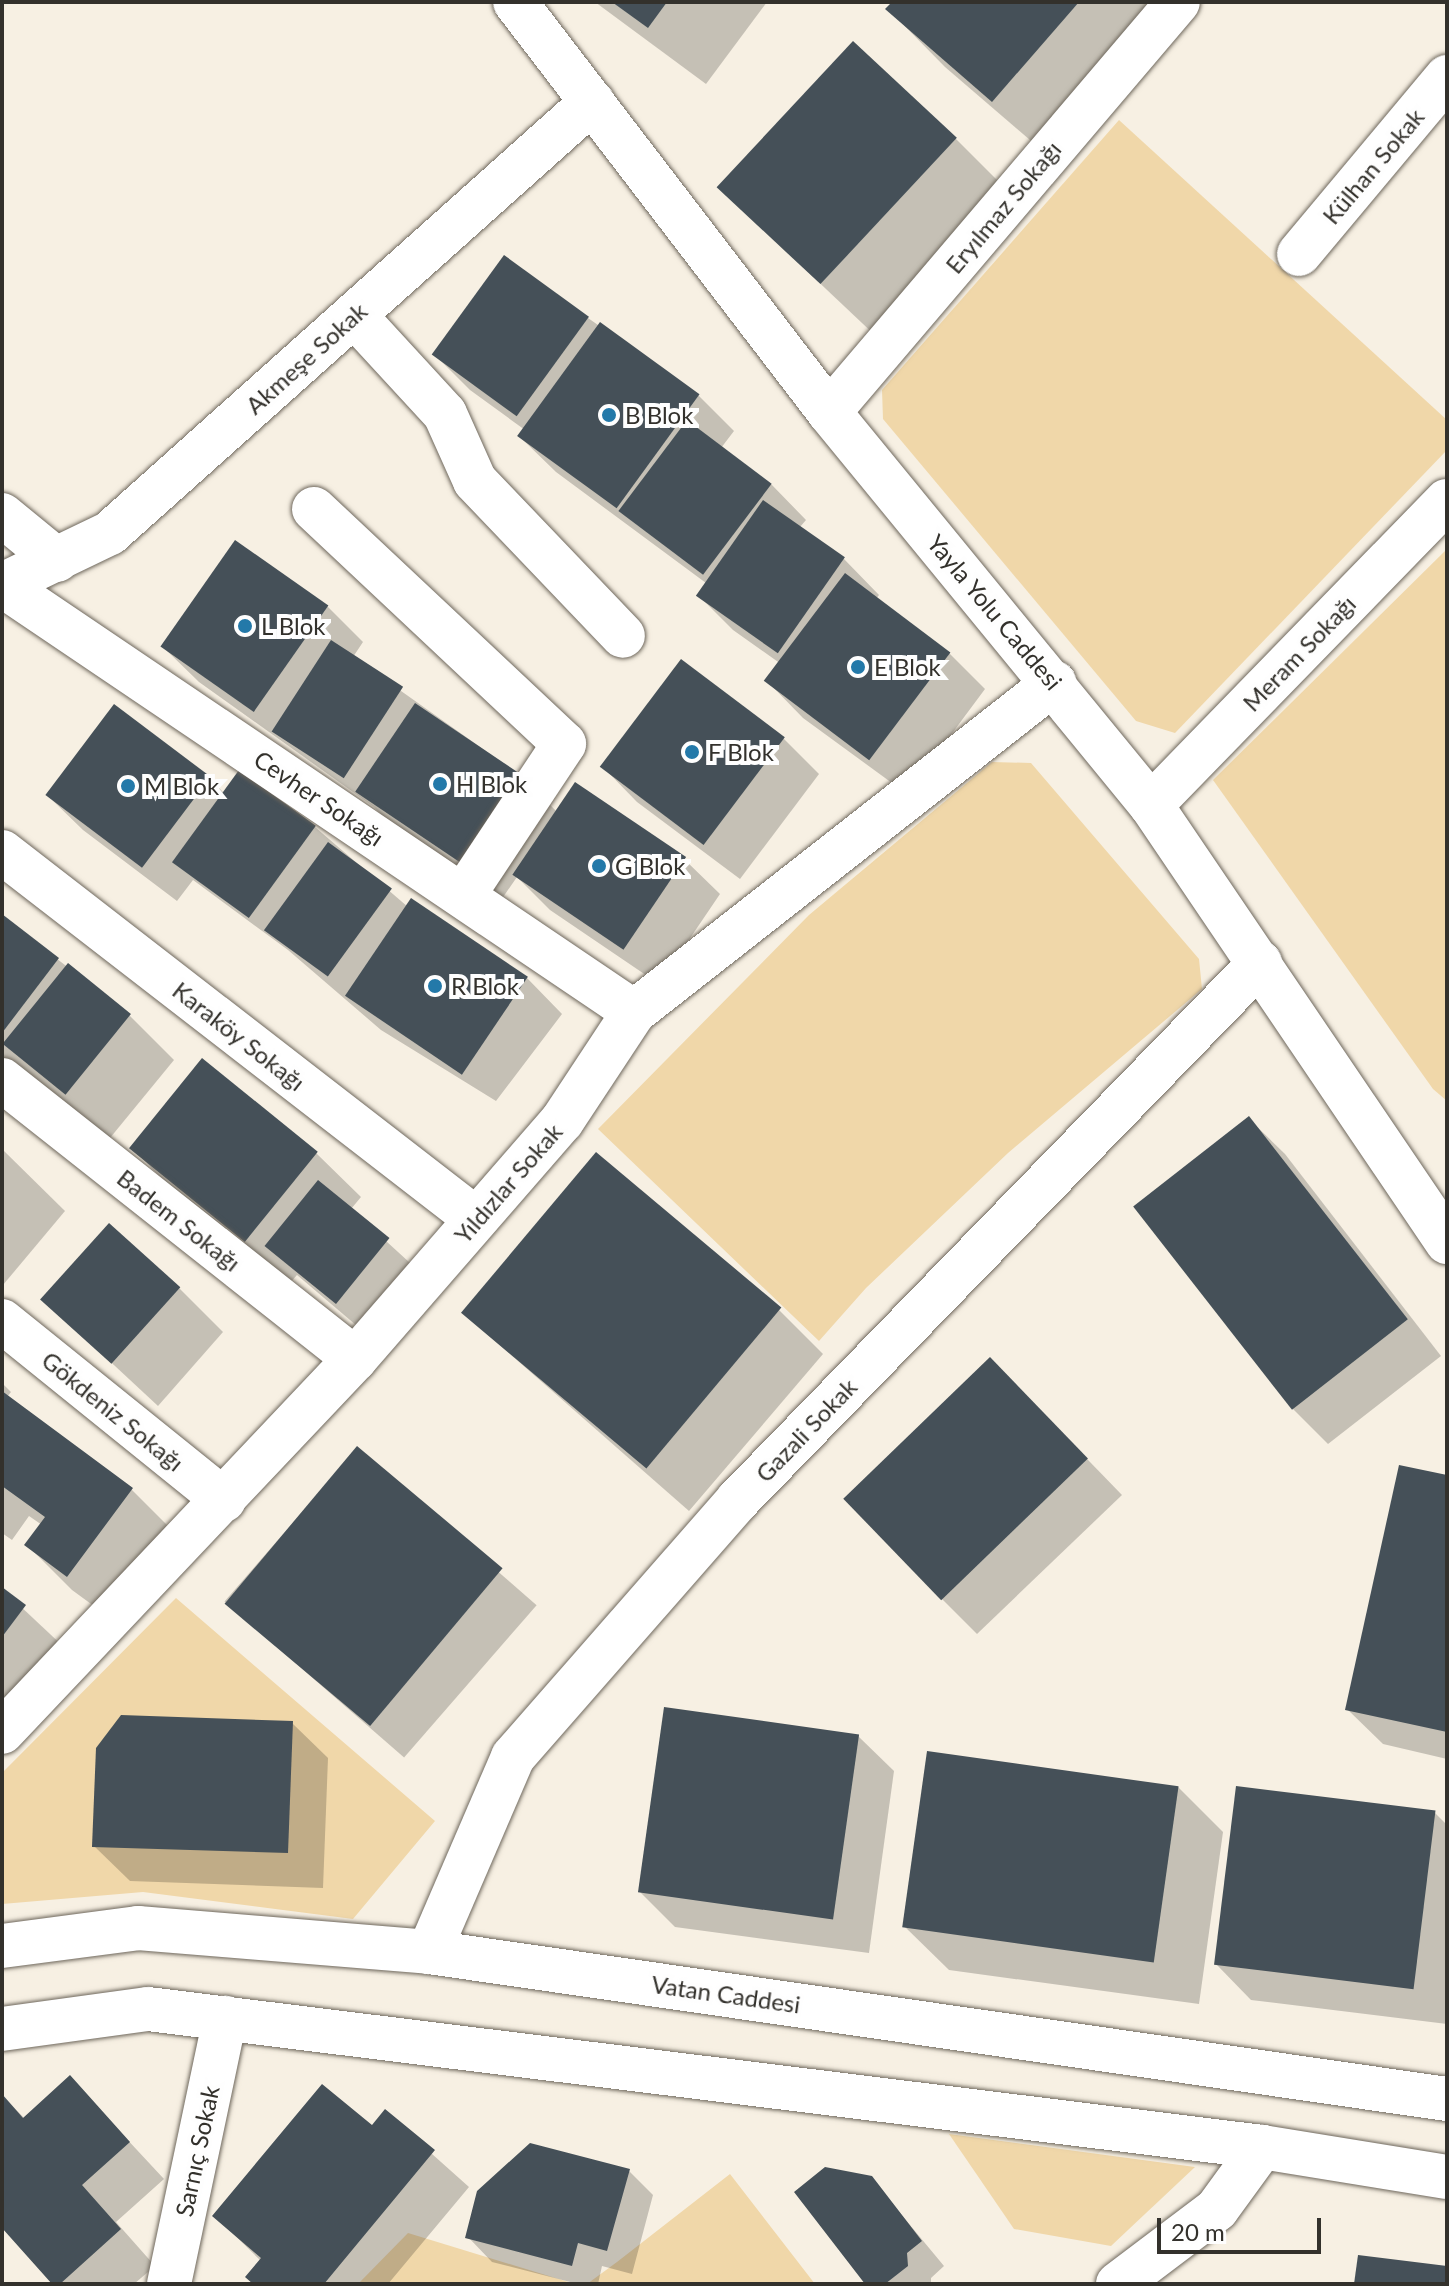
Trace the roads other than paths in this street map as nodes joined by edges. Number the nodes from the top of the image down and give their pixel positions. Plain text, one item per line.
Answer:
1 (515, 2) edge
2 (1178, 2) edge
3 (1447, 77) edge
4 (592, 102) junction
5 (1299, 254) dead end
6 (354, 315) junction
7 (829, 412) junction
8 (1447, 501) edge
9 (314, 509) dead end
10 (2, 515) edge
11 (57, 560) junction
12 (2, 585) edge
13 (623, 636) dead end
14 (1054, 683) junction
15 (1151, 805) junction
16 (2, 852) edge
17 (463, 896) junction
18 (1260, 963) junction
19 (634, 1012) junction
20 (2, 1080) edge
21 (476, 1219) junction
22 (1441, 1220) edge
23 (2, 1321) edge
24 (355, 1359) junction
25 (224, 1500) junction
26 (2, 1732) edge
27 (2, 1946) edge
28 (429, 1952) junction
29 (225, 2018) junction
30 (2, 2029) edge
31 (1447, 2099) edge
32 (1262, 2147) junction
33 (1447, 2177) edge
34 (169, 2284) edge
35 (1118, 2284) edge

1 - 4 street, Yayla Yolu Caddesi
2 - 7 street, Eryılmaz Sokağı
3 - 5 street, Külhan Sokak
4 - 6 street, Akmeşe Sokak
4 - 7 street, Yayla Yolu Caddesi
6 - 11 street, Akmeşe Sokak
6 - 13 street
7 - 14 street, Yayla Yolu Caddesi
8 - 15 street, Meram Sokağı
9 - 17 street
10 - 11 street
11 - 12 street, Akmeşe Sokak
12 - 17 street, Cevher Sokağı
14 - 15 street, Yayla Yolu Caddesi
14 - 19 street, Yıldızlar Sokak
15 - 18 street, Yayla Yolu Caddesi
16 - 21 street, Karaköy Sokağı
17 - 19 street, Cevher Sokağı
18 - 22 street, Yayla Yolu Caddesi
18 - 28 street, Gazali Sokak
19 - 21 street, Yıldızlar Sokak
20 - 24 street, Badem Sokağı
21 - 24 street, Yıldızlar Sokak
23 - 25 street, Gökdeniz Sokağı
24 - 25 street, Yıldızlar Sokak
25 - 26 street, Yıldızlar Sokak
27 - 28 street, Vatan Caddesi
28 - 31 street, Vatan Caddesi
29 - 30 street
29 - 32 street
29 - 34 street, Sarnıç Sokak
32 - 33 street
32 - 35 street

